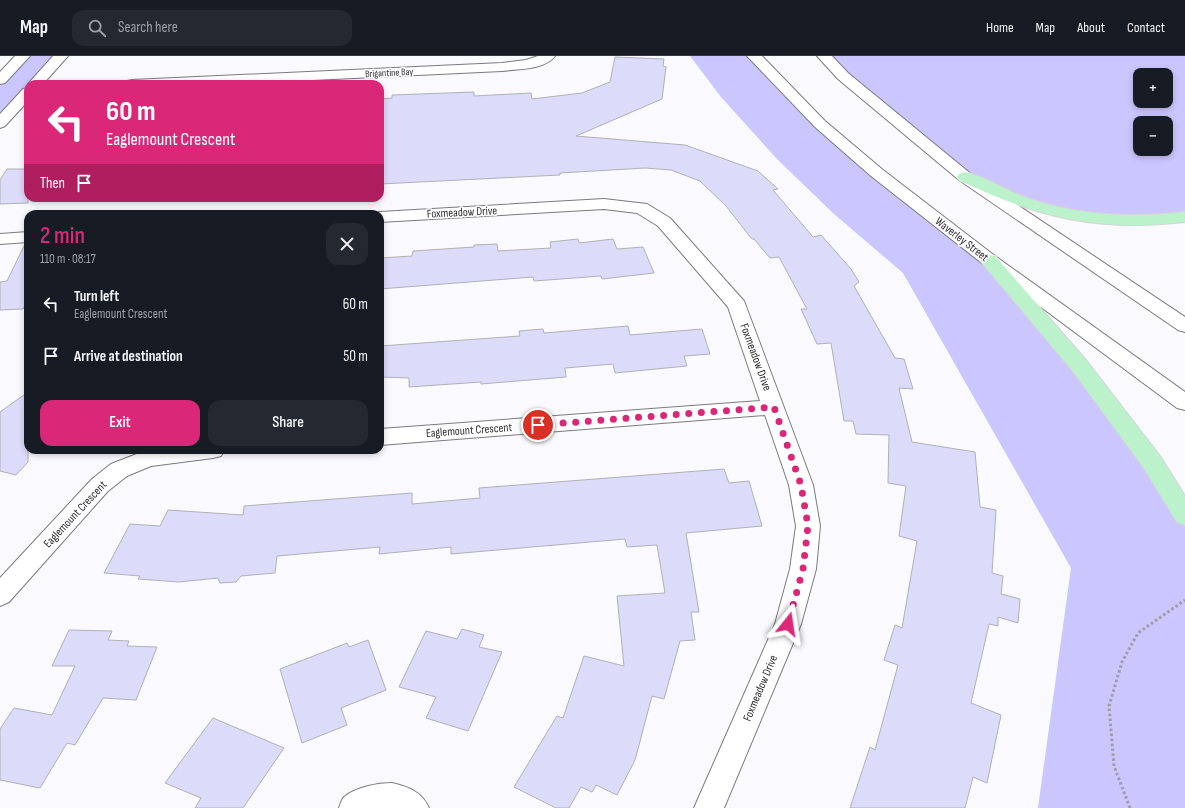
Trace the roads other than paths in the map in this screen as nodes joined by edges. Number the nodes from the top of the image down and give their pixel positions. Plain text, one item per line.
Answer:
1 (23, 56) edge
2 (61, 56) edge
3 (548, 56) edge
4 (754, 56) edge
5 (824, 56) edge
6 (0, 80) edge
7 (39, 80) edge
8 (219, 80) edge
9 (24, 96) edge
10 (0, 123) edge
11 (965, 177) junction
12 (384, 217) edge
13 (1185, 217) edge
14 (24, 237) edge
15 (0, 238) edge
16 (989, 260) junction
17 (1185, 326) edge
18 (1185, 403) edge
19 (774, 407) junction
20 (384, 437) edge
21 (180, 454) edge
22 (1185, 516) edge
23 (0, 595) edge
24 (354, 808) edge
25 (414, 808) edge
26 (709, 808) edge

1 - 6 street
2 - 7 street
3 - 8 street, Brigantine Bay
4 - 16 street, Waverley Street
5 - 11 street
9 - 10 street
11 - 13 main road
11 - 17 street
12 - 19 street, Foxmeadow Drive
14 - 15 street
16 - 18 street, Waverley Street
16 - 22 main road
19 - 20 street, Eaglemount Crescent
19 - 26 street, Foxmeadow Drive
21 - 23 street, Eaglemount Crescent
24 - 25 street

